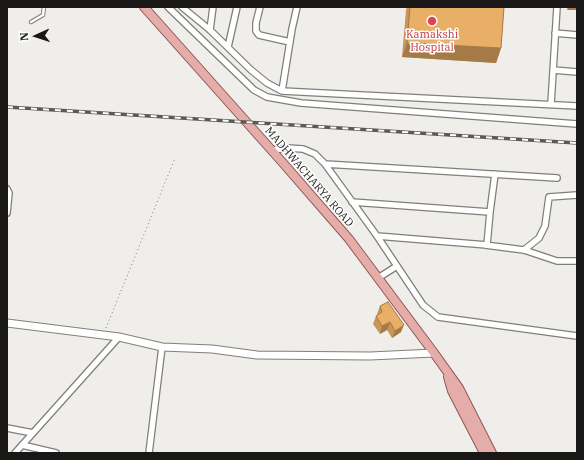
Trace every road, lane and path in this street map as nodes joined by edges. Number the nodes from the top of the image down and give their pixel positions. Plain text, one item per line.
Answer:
1 (44, 7) edge
2 (144, 7) edge
3 (168, 7) edge
4 (182, 7) edge
5 (213, 7) edge
6 (237, 7) edge
7 (260, 7) edge
8 (297, 7) edge
9 (557, 7) edge
10 (189, 10) edge
11 (31, 22) dead end
12 (210, 30) junction
13 (555, 33) junction
14 (577, 35) edge
15 (290, 42) junction
16 (228, 47) junction
17 (553, 70) junction
18 (577, 72) edge
19 (282, 91) junction
20 (551, 104) junction
21 (577, 106) edge
22 (577, 124) edge
23 (272, 150) junction
24 (175, 158) dead end
25 (325, 164) junction
26 (495, 174) junction
27 (557, 178) dead end
28 (7, 189) edge
29 (577, 195) edge
30 (352, 202) junction
31 (490, 212) junction
32 (7, 213) edge
33 (377, 236) junction
34 (483, 244) junction
35 (524, 250) junction
36 (577, 261) edge
37 (397, 266) junction
38 (378, 278) junction
39 (7, 323) edge
40 (103, 336) junction
41 (577, 336) edge
42 (119, 337) junction
43 (162, 347) junction
44 (434, 353) junction
45 (446, 371) junction
46 (7, 428) edge
47 (33, 433) junction
48 (22, 445) junction
49 (15, 453) edge
50 (56, 453) edge
51 (149, 453) edge
52 (484, 453) edge
53 (492, 453) edge

1 - 11 lane
2 - 23 main road, MADHWACHARYA ROAD
3 - 22 street
4 - 10 street
5 - 12 street
6 - 16 street
7 - 15 street
8 - 15 street
9 - 13 street
10 - 12 street
12 - 16 street
13 - 14 street
13 - 17 street
15 - 19 street
16 - 19 street
17 - 18 street
17 - 20 street
19 - 20 street
20 - 21 street
23 - 25 street
23 - 38 main road, MADHWACHARYA ROAD
24 - 40 path
25 - 26 street
25 - 30 street
26 - 27 street
26 - 31 street
28 - 32 street
29 - 35 street
30 - 31 street
30 - 33 street
31 - 34 street
33 - 34 street
33 - 37 street
34 - 35 street
35 - 36 street
37 - 38 street
37 - 41 street
38 - 44 main road, MADHWACHARYA ROAD
39 - 40 street
40 - 42 street
42 - 43 street
42 - 47 street
43 - 44 street
43 - 51 street
44 - 45 main road, MADHWACHARYA ROAD
45 - 52 main road, MADHWACHARYA ROAD
45 - 53 main road, MADHWACHARYA ROAD
46 - 47 street
47 - 48 street
48 - 49 street
48 - 50 street

